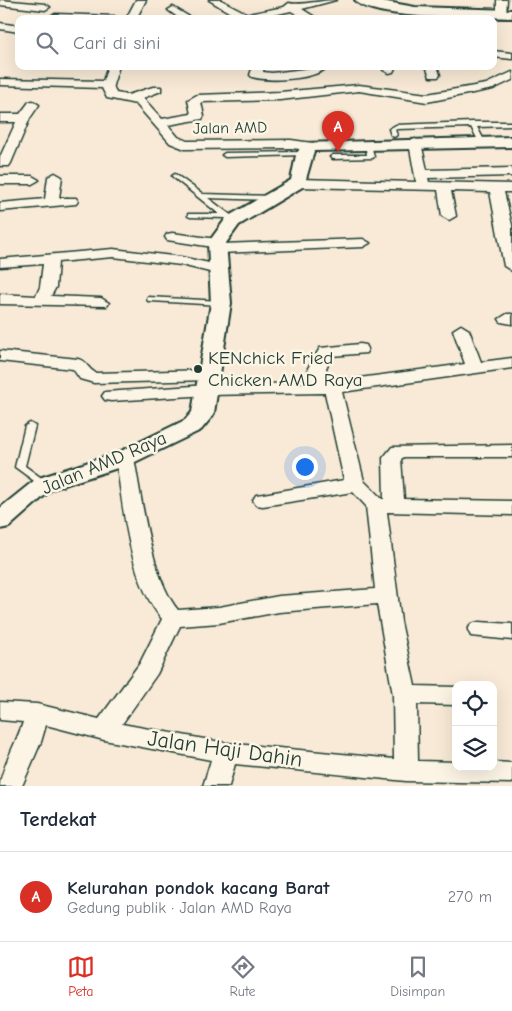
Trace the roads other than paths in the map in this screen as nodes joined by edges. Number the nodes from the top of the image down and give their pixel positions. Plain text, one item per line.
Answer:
1 (141, 0) edge
2 (214, 0) edge
3 (277, 0) edge
4 (330, 0) edge
5 (344, 0) edge
6 (362, 0) edge
7 (0, 2) edge
8 (45, 7) dead end
9 (292, 8) junction
10 (173, 10) dead end
11 (504, 14) edge
12 (132, 15) edge
13 (181, 15) edge
14 (240, 15) edge
15 (259, 15) edge
16 (305, 15) edge
17 (397, 15) edge
18 (0, 26) edge
19 (15, 28) edge
20 (497, 54) edge
21 (512, 56) edge
22 (113, 70) edge
23 (258, 70) edge
24 (319, 70) edge
25 (512, 75) edge
26 (0, 82) edge
27 (107, 85) junction
28 (157, 89) dead end
29 (129, 99) junction
30 (33, 106) dead end
31 (0, 118) edge
32 (24, 118) junction
33 (158, 123) junction
34 (473, 124) junction
35 (512, 124) edge
36 (394, 135) dead end
37 (482, 142) junction
38 (512, 142) edge
39 (414, 143) junction
40 (368, 144) junction
41 (6, 146) edge
42 (305, 150) junction
43 (225, 155) dead end
44 (333, 157) dead end
45 (2, 164) edge
46 (512, 172) edge
47 (174, 176) dead end
48 (55, 177) dead end
49 (0, 180) edge
50 (32, 180) dead end
51 (425, 180) junction
52 (298, 183) junction
53 (444, 187) junction
54 (496, 188) junction
55 (512, 188) edge
56 (199, 196) junction
57 (272, 198) junction
58 (71, 201) dead end
59 (52, 202) junction
60 (0, 206) edge
61 (190, 215) dead end
62 (449, 216) dead end
63 (229, 218) junction
64 (172, 237) dead end
65 (363, 244) dead end
66 (218, 254) junction
67 (51, 260) junction
68 (0, 263) edge
69 (512, 266) edge
70 (0, 298) edge
71 (151, 299) dead end
72 (41, 300) junction
73 (101, 303) dead end
74 (221, 303) junction
75 (461, 330) dead end
76 (360, 349) dead end
77 (0, 356) edge
78 (512, 363) edge
79 (474, 367) junction
80 (209, 382) junction
81 (327, 387) junction
82 (111, 396) dead end
83 (30, 426) dead end
84 (512, 451) edge
85 (125, 458) junction
86 (44, 484) junction
87 (355, 485) junction
88 (263, 500) dead end
89 (385, 505) junction
90 (512, 508) edge
91 (2, 518) edge
92 (386, 596) junction
93 (173, 618) junction
94 (479, 630) dead end
95 (512, 632) edge
96 (405, 695) junction
97 (452, 696) edge
98 (0, 711) edge
99 (37, 713) junction
100 (104, 730) junction
101 (226, 753) junction
102 (406, 771) junction
103 (512, 773) edge
104 (9, 786) edge
105 (216, 786) edge

1 - 12 street
2 - 14 street
3 - 9 street
4 - 9 street
5 - 17 main road
6 - 11 main road
7 - 8 street
9 - 15 street
9 - 16 street
10 - 13 street
18 - 19 street
20 - 21 street
22 - 27 street
23 - 24 street
25 - 33 street
26 - 27 street
27 - 29 street, Jalan AMD
28 - 29 street
29 - 33 street, Jalan AMD
30 - 32 street
31 - 32 street
32 - 41 street
33 - 42 street, Jalan AMD
34 - 35 lane
34 - 36 lane
34 - 37 lane
37 - 38 street
37 - 39 street
39 - 40 street
39 - 51 street
40 - 42 street
40 - 44 lane
41 - 45 street
42 - 43 lane
42 - 52 street
45 - 49 street
46 - 51 street
47 - 56 lane
48 - 59 street
49 - 50 street
51 - 52 street
51 - 53 street
52 - 57 street
53 - 54 street
53 - 62 street
54 - 55 street
54 - 69 street
56 - 57 lane
56 - 63 lane
57 - 63 street
58 - 59 street
59 - 60 street
61 - 63 lane
63 - 66 street
64 - 66 street
65 - 66 street
66 - 67 street
66 - 74 street, Jalan AMD Raya
67 - 68 street
67 - 72 street
70 - 72 street
71 - 74 lane
72 - 73 street
74 - 80 street, Jalan AMD Raya
75 - 79 street
76 - 81 street
77 - 80 street
78 - 79 street
79 - 81 street
80 - 81 street
80 - 82 street
80 - 85 street, Jalan AMD Raya
81 - 87 street
83 - 86 lane
84 - 89 street
85 - 86 street, Jalan AMD Raya
85 - 93 street
86 - 91 street, Jalan AMD Raya
87 - 88 street
87 - 89 street
89 - 90 street
89 - 92 street
92 - 93 street
92 - 96 street
93 - 100 street
94 - 95 street
96 - 97 street
96 - 102 street
98 - 99 street, Jalan Haji Dahin
99 - 100 street, Jalan Haji Dahin
99 - 104 street
100 - 101 street, Jalan Haji Dahin
101 - 102 street, Jalan Haji Dahin
101 - 105 street
102 - 103 street, Jalan Haji Dahin

